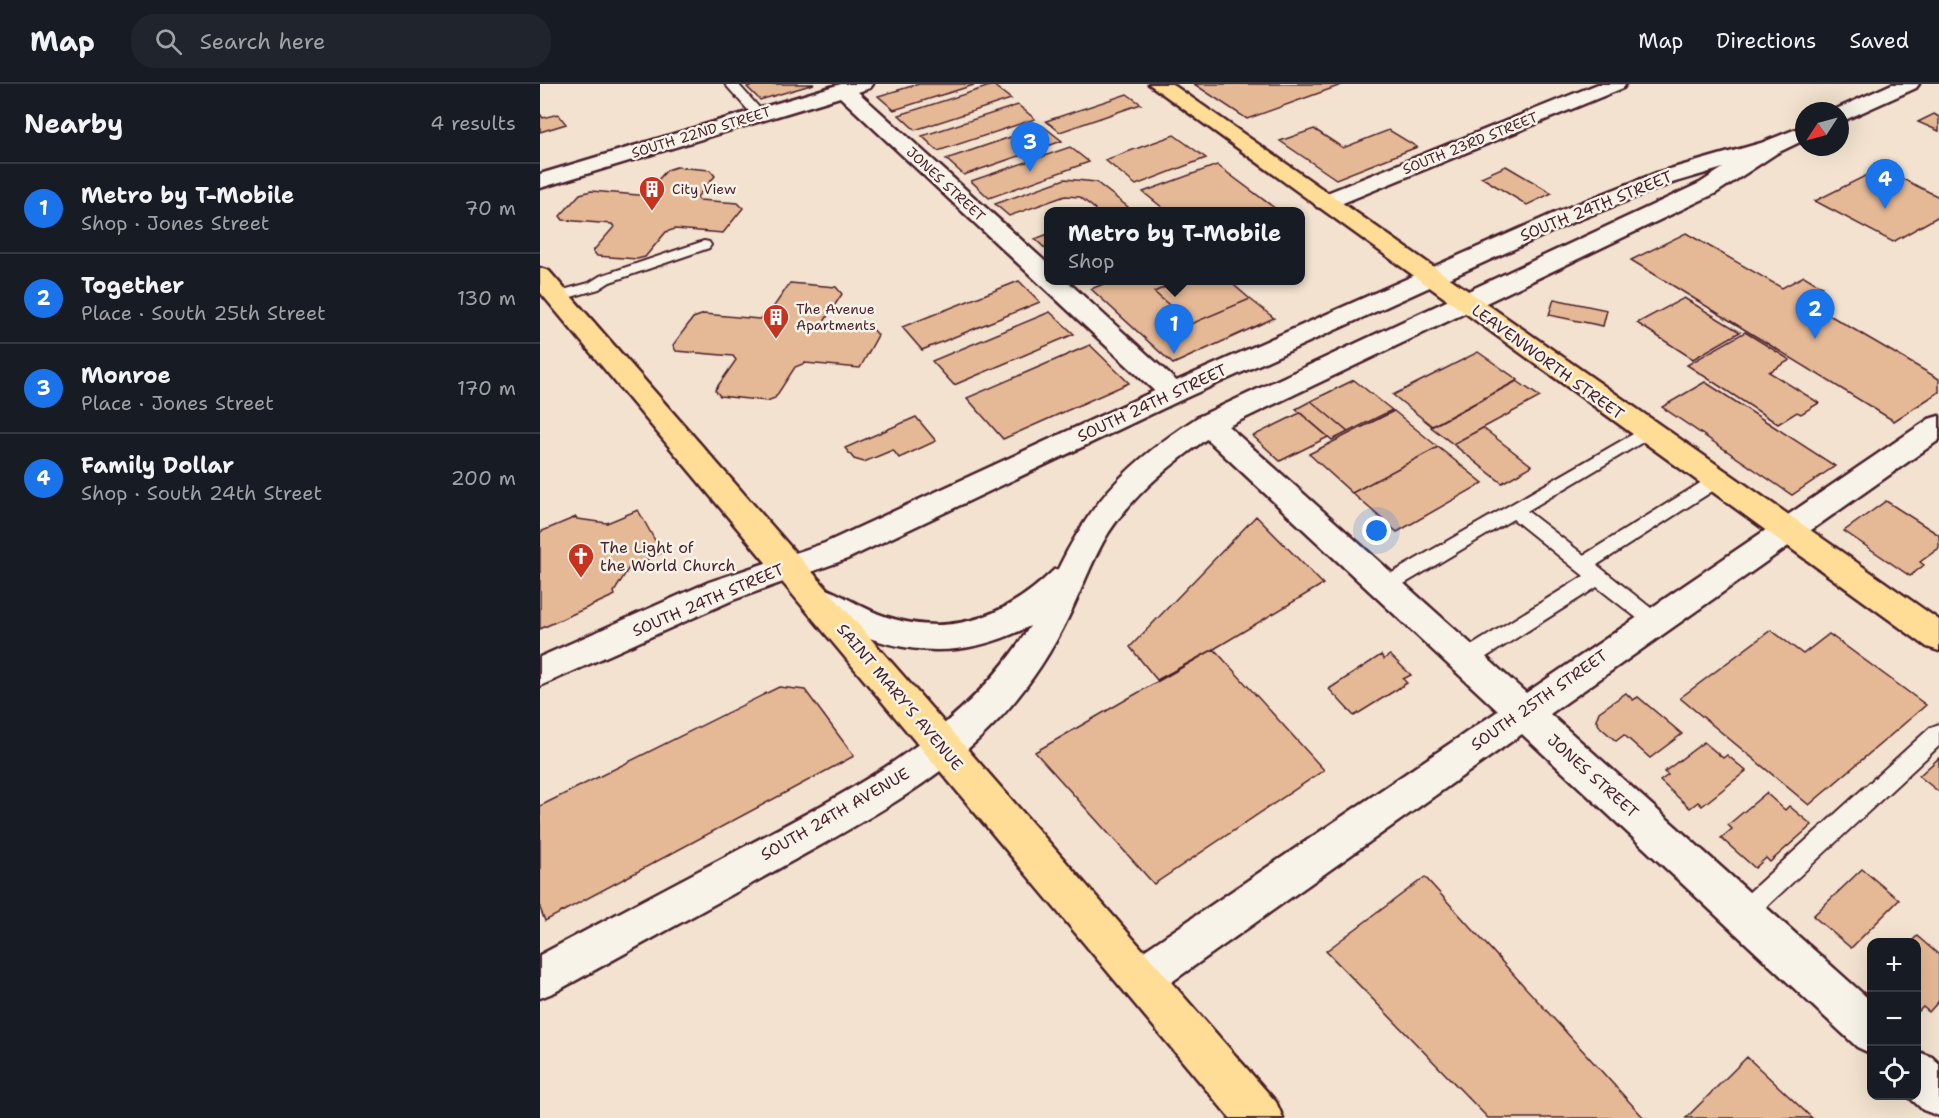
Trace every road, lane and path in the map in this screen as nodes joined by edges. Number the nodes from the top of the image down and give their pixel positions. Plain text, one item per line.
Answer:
1 (731, 84) edge
2 (1159, 84) edge
3 (1616, 84) edge
4 (1909, 84) edge
5 (853, 87) edge
6 (1849, 112) edge
7 (759, 115) junction
8 (1795, 136) edge
9 (1769, 148) junction
10 (540, 181) edge
11 (1325, 202) junction
12 (704, 245) dead end
13 (1044, 273) edge
14 (1430, 277) junction
15 (1056, 285) edge
16 (549, 286) edge
17 (1465, 302) junction
18 (1173, 393) junction
19 (1208, 424) junction
20 (1647, 432) junction
21 (1934, 435) edge
22 (1716, 482) junction
23 (1514, 510) junction
24 (1785, 530) junction
25 (788, 566) junction
26 (1074, 571) junction
27 (1591, 571) junction
28 (1385, 586) junction
29 (816, 598) junction
30 (1654, 621) junction
31 (1939, 638) edge
32 (1465, 660) junction
33 (540, 672) edge
34 (1522, 712) junction
35 (1939, 733) edge
36 (943, 748) junction
37 (1743, 913) junction
38 (540, 977) edge
39 (1141, 978) junction
40 (1867, 1027) edge
41 (1921, 1077) edge
42 (1939, 1094) edge
43 (1260, 1118) edge

1 - 7 lane
2 - 11 main road, LEAVENWORTH STREET
3 - 11 main road, SOUTH 23RD STREET
4 - 6 main road
5 - 7 main road, SOUTH 22ND STREET
5 - 13 main road, JONES STREET
7 - 10 main road, SOUTH 22ND STREET
8 - 9 main road, SOUTH 24TH STREET
9 - 14 main road, SOUTH 24TH STREET
9 - 17 main road, SOUTH 24TH STREET
11 - 14 main road, LEAVENWORTH STREET
12 - 16 lane
14 - 17 main road, LEAVENWORTH STREET
14 - 18 main road, SOUTH 24TH STREET
15 - 18 main road, JONES STREET
16 - 25 main road, SAINT MARY'S AVENUE
17 - 19 main road, SOUTH 24TH STREET
17 - 20 main road, LEAVENWORTH STREET
18 - 25 main road, SOUTH 24TH STREET
19 - 26 main road, SOUTH 24TH AVENUE
19 - 28 main road, JONES STREET
20 - 22 main road, LEAVENWORTH STREET
20 - 23 lane
21 - 24 main road, SOUTH 25TH STREET
22 - 24 main road, LEAVENWORTH STREET
22 - 27 lane
23 - 27 lane
23 - 28 lane
24 - 30 main road, SOUTH 25TH STREET
24 - 31 main road, LEAVENWORTH STREET
25 - 29 main road, SAINT MARY'S AVENUE
25 - 33 main road, SOUTH 24TH STREET
26 - 29 main road
26 - 36 main road, SOUTH 24TH AVENUE
27 - 30 lane
27 - 32 lane
28 - 32 main road, JONES STREET
29 - 36 main road, SAINT MARY'S AVENUE
30 - 34 main road, SOUTH 25TH STREET
32 - 34 main road, JONES STREET
34 - 37 main road, JONES STREET
34 - 39 main road, SOUTH 25TH STREET
35 - 37 lane
36 - 38 main road, SOUTH 24TH AVENUE
36 - 39 main road, SAINT MARY'S AVENUE
37 - 40 main road, JONES STREET
39 - 43 main road, SAINT MARY'S AVENUE
41 - 42 main road

